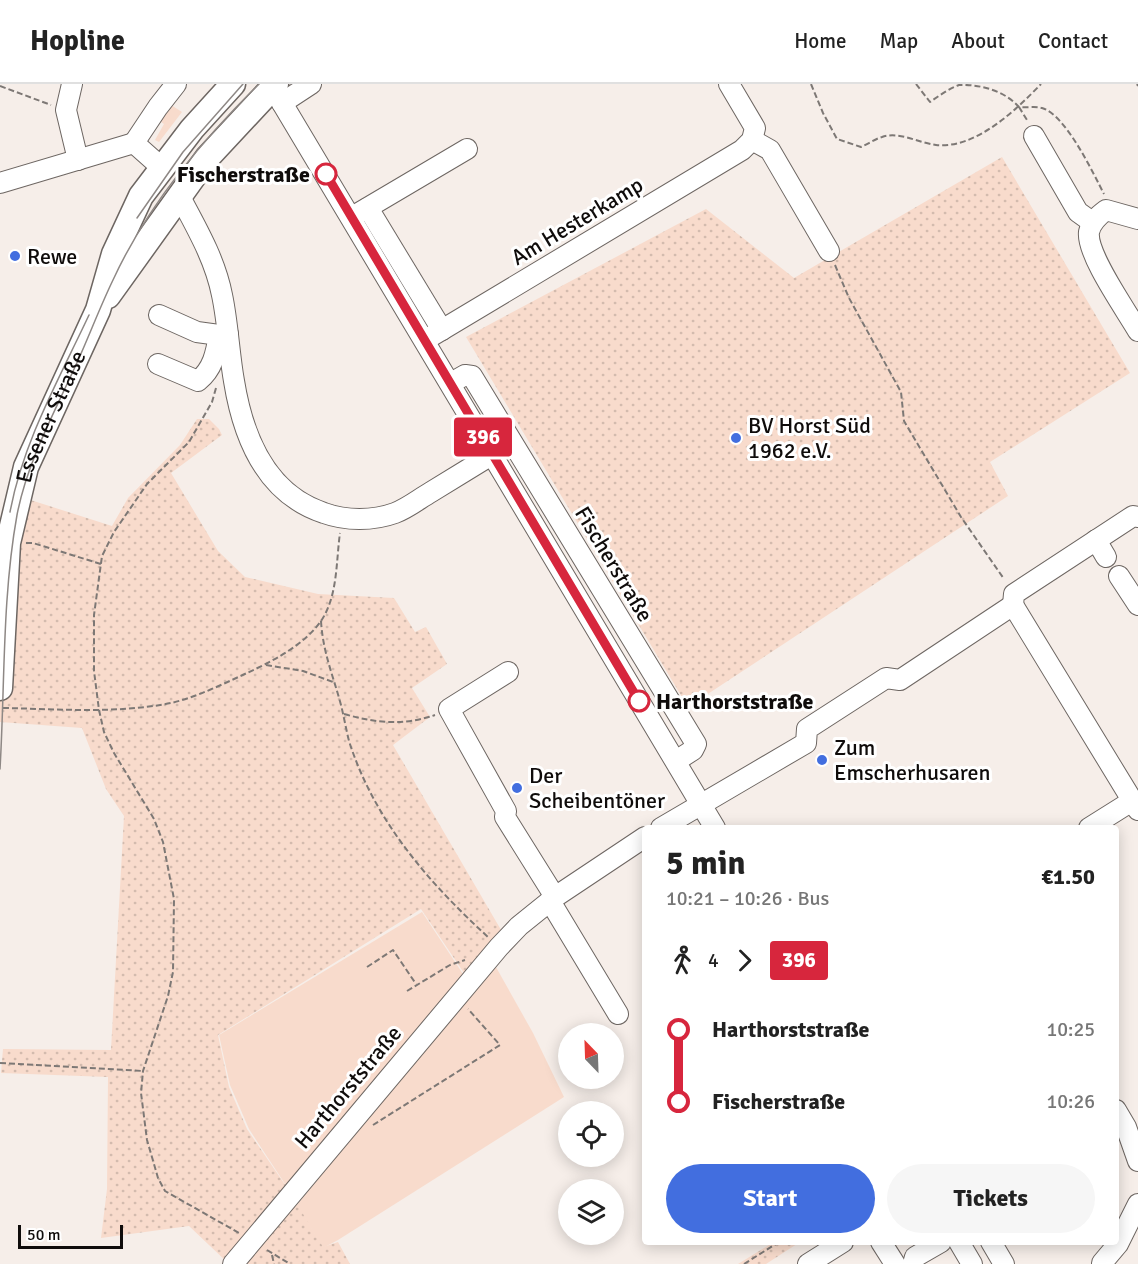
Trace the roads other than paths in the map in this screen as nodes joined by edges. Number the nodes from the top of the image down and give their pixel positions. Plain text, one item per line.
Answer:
1 (72, 84) edge
2 (176, 84) edge
3 (233, 84) edge
4 (311, 84) edge
5 (729, 84) edge
6 (277, 89) edge
7 (1034, 136) dead end
8 (752, 140) junction
9 (134, 143) junction
10 (467, 149) dead end
11 (78, 160) junction
12 (161, 167) junction
13 (0, 183) edge
14 (179, 195) junction
15 (360, 212) junction
16 (1138, 219) edge
17 (1092, 222) junction
18 (829, 251) road end
19 (98, 310) junction
20 (159, 315) dead end
21 (442, 330) junction
22 (1138, 331) edge
23 (224, 334) junction
24 (425, 340) junction
25 (158, 364) dead end
26 (450, 383) junction
27 (493, 454) junction
28 (1138, 517) edge
29 (1119, 576) dead end
30 (1014, 600) junction
31 (1138, 605) edge
32 (508, 672) dead end
33 (0, 688) edge
34 (676, 761) junction
35 (702, 805) junction
36 (1135, 806) edge
37 (666, 825) edge
38 (713, 825) edge
39 (1095, 825) edge
40 (642, 839) edge
41 (552, 899) junction
42 (618, 1014) dead end
43 (1119, 1115) edge
44 (1138, 1161) edge
45 (1136, 1214) edge
46 (1119, 1242) edge
47 (838, 1245) edge
48 (933, 1245) edge
49 (961, 1245) edge
50 (993, 1245) edge
51 (1117, 1245) edge
52 (896, 1259) edge
53 (1102, 1263) edge
54 (233, 1264) edge
55 (808, 1264) edge
56 (972, 1264) edge
57 (1004, 1264) edge

1 - 11 street
2 - 9 street
3 - 12 main road, Essener Straße
4 - 6 street
5 - 8 street
6 - 14 main road, Essener Straße
6 - 15 street
7 - 17 street
8 - 18 street
8 - 21 street, Am Hesterkamp
9 - 11 street
9 - 12 street
10 - 15 street
11 - 13 street
12 - 19 main road, Essener Straße
14 - 19 main road, Essener Straße
14 - 23 street
15 - 21 street
15 - 24 street
16 - 17 street
17 - 22 street
19 - 33 main road, Essener Straße
20 - 23 street
21 - 24 street, Am Hesterkamp
23 - 25 street
23 - 27 street
24 - 26 street
26 - 27 street
26 - 34 street, Fischerstraße
27 - 34 street
28 - 30 street
29 - 31 street
30 - 35 street
30 - 36 street
32 - 41 street
34 - 35 street
35 - 37 street
35 - 38 street
36 - 39 street
40 - 41 street, Harthorststraße
41 - 42 street
41 - 54 street, Harthorststraße
43 - 44 street
45 - 46 street
47 - 55 street
48 - 52 street
49 - 56 street
50 - 57 street
51 - 53 street

